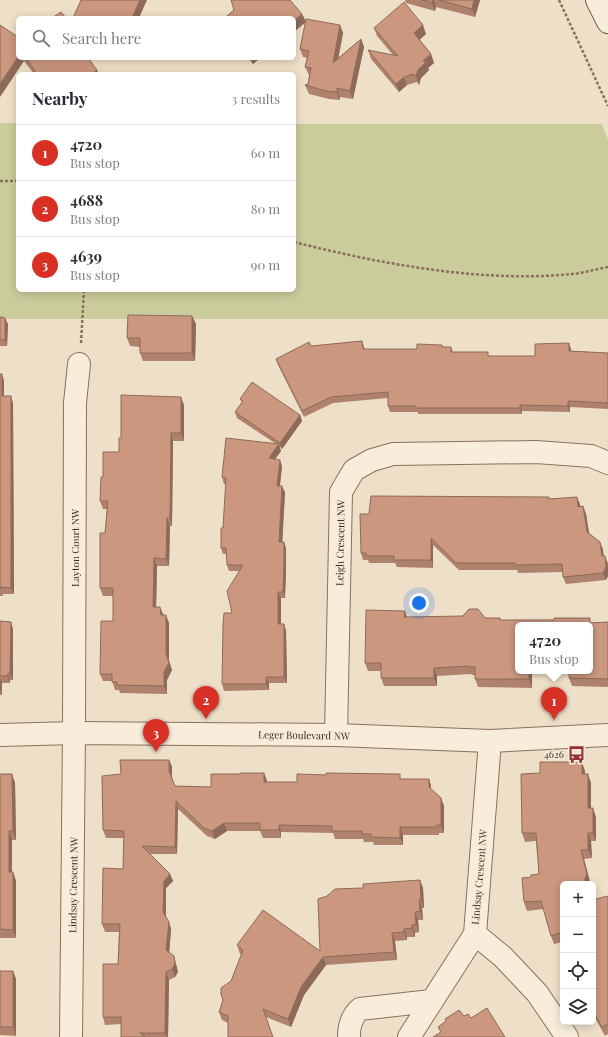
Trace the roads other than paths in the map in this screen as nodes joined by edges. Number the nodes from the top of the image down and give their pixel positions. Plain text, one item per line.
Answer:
1 (597, 0) edge
2 (608, 22) edge
3 (79, 364) road end
4 (608, 464) edge
5 (74, 733) junction
6 (608, 734) edge
7 (0, 735) edge
8 (336, 735) junction
9 (490, 741) junction
10 (475, 934) junction
11 (431, 1000) junction
12 (71, 1037) edge
13 (348, 1037) edge
14 (409, 1037) edge
15 (567, 1037) edge

1 - 2 street
3 - 5 street, Layton Court NW
4 - 8 street, Leigh Crescent NW
5 - 7 street, Leger Boulevard NW
5 - 8 street, Leger Boulevard NW
5 - 12 street, Lindsay Crescent NW
6 - 9 street, Leger Boulevard NW
8 - 9 street, Leger Boulevard NW
9 - 10 street, Lindsay Crescent NW
10 - 11 street, Lindsay Crescent NW
10 - 15 street
11 - 13 street
11 - 14 street, Lindsay Crescent NW

